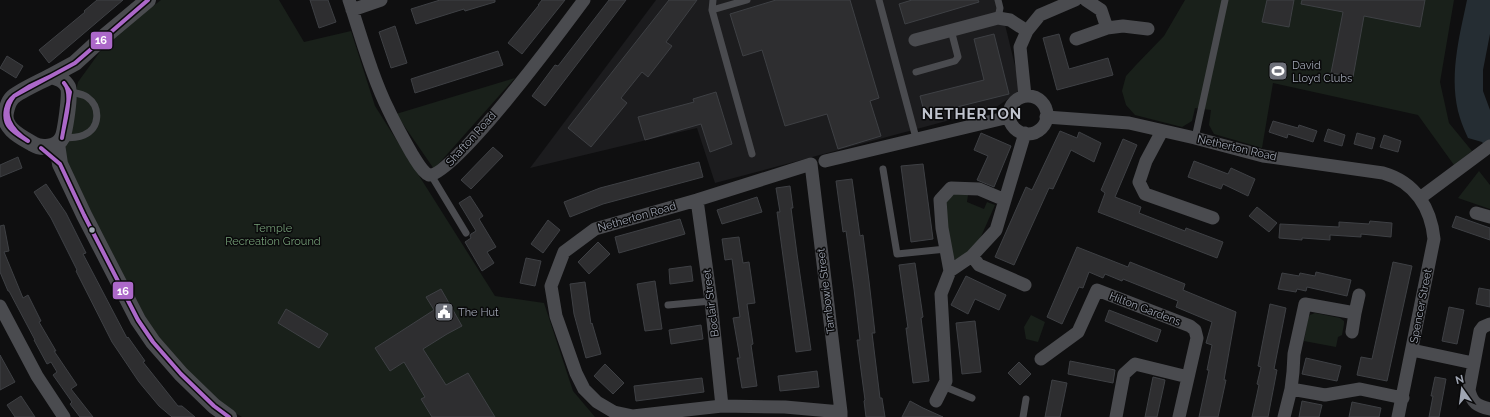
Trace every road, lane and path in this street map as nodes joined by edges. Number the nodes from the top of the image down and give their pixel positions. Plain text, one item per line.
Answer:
1 (148, 0) edge
2 (381, 0) edge
3 (584, 0) edge
4 (713, 0) edge
5 (747, 0) edge
6 (879, 0) edge
7 (998, 0) edge
8 (1075, 0) edge
9 (1086, 0) edge
10 (1225, 0) edge
11 (351, 5) edge
12 (712, 10) junction
13 (998, 18) junction
14 (1107, 28) junction
15 (1148, 29) dead end
16 (951, 30) junction
17 (1027, 31) junction
18 (1076, 39) dead end
19 (915, 40) dead end
20 (75, 63) junction
21 (916, 72) dead end
22 (51, 76) junction
23 (69, 90) junction
24 (1025, 96) junction
25 (5, 102) edge
26 (1009, 117) junction
27 (1046, 117) junction
28 (5, 128) edge
29 (1162, 131) junction
30 (1025, 133) junction
31 (916, 138) junction
32 (1195, 138) junction
33 (60, 141) junction
34 (1490, 146) edge
35 (41, 148) junction
36 (752, 154) dead end
37 (826, 161) dead end
38 (60, 164) junction
39 (811, 164) joint
40 (883, 169) dead end
41 (431, 175) junction
42 (1420, 198) junction
43 (697, 200) junction
44 (1005, 200) junction
45 (1476, 213) dead end
46 (1490, 217) edge
47 (1212, 218) dead end
48 (466, 234) dead end
49 (946, 249) junction
50 (972, 256) junction
51 (950, 271) junction
52 (1025, 285) dead end
53 (1359, 296) dead end
54 (711, 301) junction
55 (668, 305) dead end
56 (0, 306) edge
57 (1355, 313) junction
58 (1490, 324) edge
59 (1352, 332) dead end
60 (1412, 350) junction
61 (1041, 359) dead end
62 (1473, 363) junction
63 (1188, 377) junction
64 (943, 386) junction
65 (1291, 389) junction
66 (972, 398) dead end
67 (1403, 398) junction
68 (1026, 399) dead end
69 (936, 402) dead end
70 (722, 406) junction
71 (1490, 409) edge
72 (841, 415) edge
73 (64, 417) edge
74 (229, 417) edge
75 (1023, 417) edge
76 (1116, 417) edge
77 (1179, 417) edge
78 (1284, 417) edge
79 (1398, 417) edge

1 - 20 street
2 - 11 street
3 - 41 street, Shafton Road
4 - 12 lane
5 - 12 lane
6 - 31 lane
7 - 13 lane
8 - 17 street
9 - 14 street
10 - 32 lane
11 - 41 street
12 - 36 lane
13 - 16 street
13 - 17 street
14 - 15 street
14 - 18 street
16 - 19 street
16 - 21 lane
17 - 24 street
20 - 22 street
20 - 23 street
22 - 23 street
22 - 25 street
23 - 33 street
23 - 33 lane
24 - 26 street
24 - 27 street
25 - 28 street
26 - 30 street
26 - 31 street
27 - 29 street, Netherton Road
27 - 30 street
28 - 35 street
29 - 32 street, Netherton Road
29 - 47 street
30 - 44 street
31 - 37 street
32 - 42 street, Netherton Road
33 - 35 street
33 - 38 street
34 - 42 street
35 - 38 street
38 - 74 street
39 - 43 street, Netherton Road
39 - 72 street, Tambowie Street
40 - 49 lane
41 - 48 lane
42 - 60 street, Spencer Street
43 - 54 street, Boclair Street
43 - 70 street, Netherton Road
44 - 49 street
44 - 50 street
45 - 46 street
49 - 51 street
50 - 51 street
50 - 52 street
51 - 64 street
53 - 57 street
54 - 55 lane
54 - 70 street, Boclair Street
56 - 73 street
57 - 59 street
57 - 65 street
58 - 62 street
60 - 62 street
60 - 67 street, Spencer Street
61 - 63 street, Hilton Gardens
62 - 71 street
63 - 76 street
63 - 77 street, Hilton Gardens
64 - 66 lane
64 - 69 street
65 - 67 street
65 - 78 street
67 - 79 street, Spencer Street
68 - 75 lane
70 - 72 street, Netherton Road

